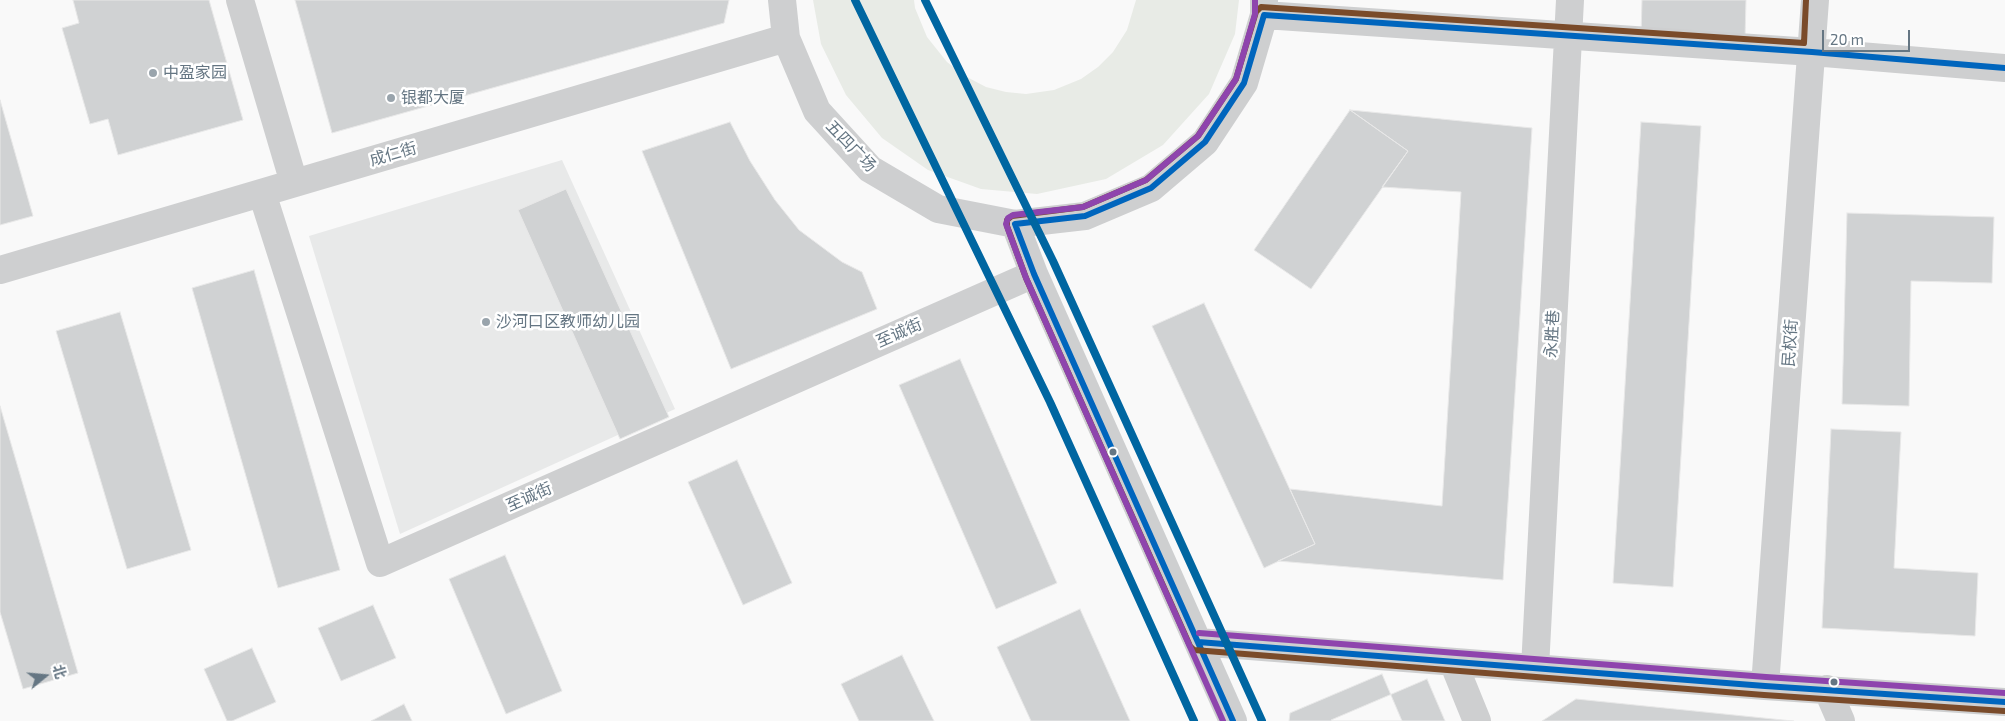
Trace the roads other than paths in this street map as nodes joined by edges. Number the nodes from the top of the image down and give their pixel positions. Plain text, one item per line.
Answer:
1 (240, 0) edge
2 (782, 0) edge
3 (1570, 0) edge
4 (1815, 0) edge
5 (1264, 7) edge
6 (1568, 36) junction
7 (786, 38) junction
8 (1812, 52) junction
9 (2005, 68) edge
10 (294, 183) junction
11 (262, 193) junction
12 (1015, 224) junction
13 (0, 270) edge
14 (1034, 274) junction
15 (1198, 642) junction
16 (1453, 662) junction
17 (1534, 668) junction
18 (1765, 686) junction
19 (1827, 689) junction
20 (2005, 702) edge
21 (1233, 721) edge
22 (1478, 721) edge
23 (1841, 721) edge

1 - 10 street
2 - 7 street, 五四广场
3 - 6 street, 永胜巷
4 - 8 street, 民权街
5 - 6 street
5 - 12 street, 五四广场
6 - 8 street
6 - 17 street, 永胜巷
7 - 10 street, 成仁街
7 - 12 street, 五四广场
8 - 9 street
8 - 18 street, 民权街
10 - 11 street, 成仁街
11 - 13 street, 成仁街
11 - 14 street, 至诚街
12 - 14 street
14 - 15 street
15 - 16 street
15 - 21 street
16 - 17 street
16 - 22 street
17 - 18 street
18 - 19 street
19 - 20 street
19 - 23 street

